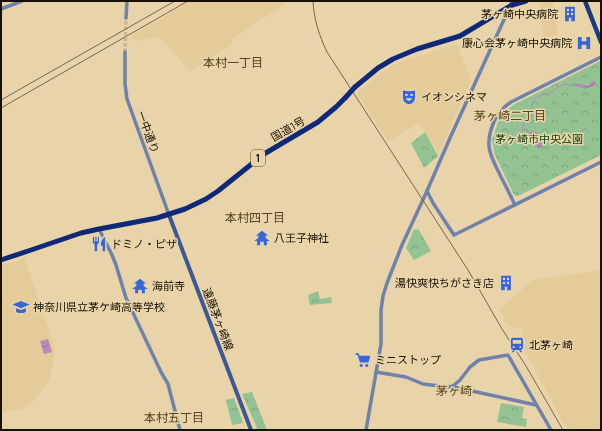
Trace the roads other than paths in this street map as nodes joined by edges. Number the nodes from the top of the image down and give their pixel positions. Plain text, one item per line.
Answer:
1 (22, 1) edge
2 (127, 1) edge
3 (526, 1) edge
4 (585, 1) edge
5 (511, 3) edge
6 (1, 9) edge
7 (126, 18) tunnel mouth
8 (601, 42) edge
9 (125, 52) tunnel mouth
10 (601, 57) edge
11 (601, 162) edge
12 (427, 191) junction
13 (515, 205) junction
14 (169, 215) junction
15 (99, 229) junction
16 (1, 260) edge
17 (376, 372) junction
18 (453, 386) junction
19 (536, 405) junction
20 (180, 430) edge
21 (251, 430) edge
22 (366, 430) edge
23 (551, 430) edge

1 - 6 street
2 - 7 street
3 - 5 highway, 国道1号 / 1
4 - 8 main road
5 - 12 street
5 - 14 highway, 国道1号 / 1, bridge
9 - 14 street, 一中通り
10 - 13 street
11 - 13 street
12 - 13 street
12 - 17 street
14 - 15 highway, 国道1号 / 1
14 - 21 main road, 遠藤茅ヶ崎線
15 - 16 highway, 国道1号 / 1
15 - 20 street
17 - 18 street
17 - 22 street
18 - 19 street
18 - 19 street
19 - 23 street

